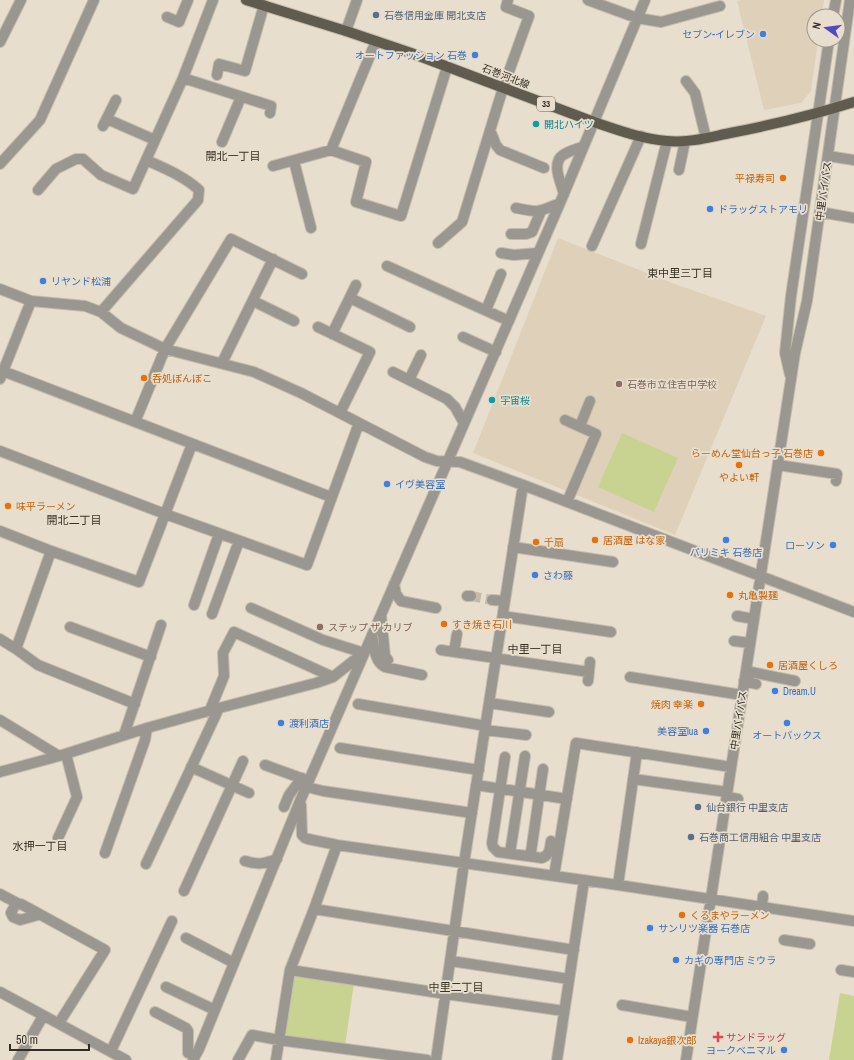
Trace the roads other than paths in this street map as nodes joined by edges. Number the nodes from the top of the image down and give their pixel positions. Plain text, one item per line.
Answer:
1 (21, 0) edge
2 (94, 0) edge
3 (188, 0) edge
4 (213, 0) edge
5 (246, 0) edge
6 (357, 0) edge
7 (508, 0) edge
8 (588, 0) edge
9 (645, 0) edge
10 (850, 0) edge
11 (264, 6) junction
12 (720, 6) dead end
13 (167, 17) dead end
14 (637, 18) junction
15 (346, 31) junction
16 (376, 41) junction
17 (0, 42) edge
18 (828, 48) edge
19 (447, 67) junction
20 (217, 75) dead end
21 (183, 78) junction
22 (686, 81) dead end
23 (503, 88) junction
24 (241, 97) junction
25 (116, 100) dead end
26 (854, 102) edge
27 (835, 108) junction
28 (817, 112) junction
29 (270, 113) dead end
30 (594, 122) junction
31 (490, 130) junction
32 (641, 136) junction
33 (706, 138) junction
34 (155, 140) junction
35 (667, 141) junction
36 (685, 141) junction
37 (222, 142) dead end
38 (584, 146) junction
39 (331, 150) junction
40 (828, 156) junction
41 (146, 160) junction
42 (854, 160) edge
43 (294, 161) junction
44 (0, 164) edge
45 (273, 166) dead end
46 (544, 168) dead end
47 (679, 170) dead end
48 (38, 190) dead end
49 (562, 198) junction
50 (516, 208) dead end
51 (540, 211) junction
52 (820, 212) junction
53 (854, 218) edge
54 (311, 228) dead end
55 (511, 234) dead end
56 (438, 243) dead end
57 (641, 244) dead end
58 (592, 246) dead end
59 (501, 253) dead end
60 (538, 253) junction
61 (273, 260) junction
62 (387, 266) dead end
63 (302, 274) dead end
64 (501, 274) dead end
65 (356, 285) dead end
66 (0, 289) edge
67 (350, 298) junction
68 (31, 301) junction
69 (253, 301) junction
70 (486, 310) junction
71 (101, 312) junction
72 (294, 321) dead end
73 (509, 321) junction
74 (318, 327) dead end
75 (410, 327) dead end
76 (332, 334) junction
77 (463, 337) dead end
78 (165, 349) junction
79 (496, 352) junction
80 (421, 355) dead end
81 (222, 363) junction
82 (394, 372) dead end
83 (1, 373) edge
84 (409, 380) junction
85 (791, 381) junction
86 (590, 401) dead end
87 (340, 413) junction
88 (565, 420) dead end
89 (135, 422) junction
90 (359, 423) junction
91 (464, 423) junction
92 (580, 426) junction
93 (192, 444) junction
94 (0, 451) edge
95 (447, 461) junction
96 (778, 465) junction
97 (836, 481) dead end
98 (523, 485) junction
99 (331, 497) junction
100 (567, 502) junction
101 (165, 514) junction
102 (0, 531) edge
103 (219, 534) junction
104 (239, 541) junction
105 (513, 547) junction
106 (51, 551) junction
107 (613, 562) dead end
108 (761, 576) junction
109 (394, 584) junction
110 (492, 600) tunnel mouth
111 (505, 601) junction
112 (194, 605) dead end
113 (251, 608) dead end
114 (436, 608) dead end
115 (854, 612) edge
116 (381, 613) junction
117 (212, 614) dead end
118 (503, 616) junction
119 (737, 616) dead end
120 (754, 619) junction
121 (161, 625) dead end
122 (70, 627) dead end
123 (611, 632) dead end
124 (457, 634) dead end
125 (372, 635) junction
126 (0, 639) edge
127 (734, 641) dead end
128 (750, 643) junction
129 (16, 649) junction
130 (440, 650) dead end
131 (454, 652) junction
132 (364, 653) junction
133 (151, 657) junction
134 (496, 659) junction
135 (388, 660) dead end
136 (589, 672) dead end
137 (422, 675) dead end
138 (630, 676) dead end
139 (745, 676) junction
140 (333, 677) junction
141 (795, 681) dead end
142 (756, 684) dead end
143 (742, 695) junction
144 (489, 703) junction
145 (135, 704) junction
146 (358, 704) dead end
147 (214, 709) junction
148 (549, 712) dead end
149 (1, 721) edge
150 (147, 728) junction
151 (485, 728) junction
152 (526, 735) dead end
153 (124, 736) junction
154 (340, 748) dead end
155 (637, 752) junction
156 (62, 755) junction
157 (525, 756) dead end
158 (506, 757) dead end
159 (243, 762) dead end
160 (264, 765) dead end
161 (191, 767) junction
162 (731, 767) junction
163 (543, 769) dead end
164 (479, 770) junction
165 (0, 772) edge
166 (633, 779) junction
167 (306, 782) junction
168 (476, 785) junction
169 (232, 786) junction
170 (501, 788) junction
171 (519, 791) junction
172 (249, 793) dead end
173 (540, 794) junction
174 (727, 795) junction
175 (567, 799) junction
176 (738, 799) dead end
177 (300, 801) junction
178 (284, 807) dead end
179 (472, 814) junction
180 (58, 838) dead end
181 (551, 840) dead end
182 (337, 845) junction
183 (105, 853) dead end
184 (510, 853) junction
185 (529, 856) junction
186 (277, 859) junction
187 (245, 861) dead end
188 (146, 864) dead end
189 (464, 864) junction
190 (554, 876) junction
191 (584, 881) junction
192 (618, 885) junction
193 (184, 891) dead end
194 (0, 894) edge
195 (763, 896) dead end
196 (711, 899) junction
197 (19, 904) junction
198 (762, 907) junction
199 (314, 909) junction
200 (38, 915) junction
201 (172, 921) dead end
202 (854, 921) edge
203 (455, 931) junction
204 (186, 938) dead end
205 (784, 940) dead end
206 (810, 944) dead end
207 (574, 950) junction
208 (451, 961) junction
209 (234, 963) junction
210 (290, 970) junction
211 (840, 970) dead end
212 (854, 972) edge
213 (569, 979) junction
214 (166, 987) dead end
215 (0, 992) edge
216 (446, 994) junction
217 (622, 1005) dead end
218 (215, 1010) junction
219 (564, 1011) junction
220 (154, 1012) dead end
221 (43, 1016) junction
222 (692, 1017) junction
223 (59, 1023) junction
224 (279, 1040) junction
225 (111, 1051) junction
226 (188, 1058) edge
227 (18, 1060) edge
228 (126, 1060) edge
229 (238, 1060) edge
230 (276, 1060) edge
231 (427, 1060) edge
232 (436, 1060) edge
233 (557, 1060) edge
234 (686, 1060) edge

1 - 17 street
2 - 44 street
3 - 13 street
4 - 21 street
5 - 11 main road, 石巻河北線 / 33
6 - 15 street
7 - 23 street
8 - 14 street
9 - 14 street
10 - 27 street, 中里バイパス
11 - 15 main road, 石巻河北線 / 33
11 - 20 street
12 - 14 street
14 - 30 street
15 - 16 main road, 石巻河北線 / 33
16 - 19 main road, 石巻河北線 / 33
16 - 39 street
18 - 28 street, 中里バイパス
19 - 23 main road, 石巻河北線 / 33
19 - 39 street
21 - 24 street
21 - 34 street
22 - 33 street
23 - 30 main road, 石巻河北線 / 33
23 - 31 street
24 - 29 street
24 - 37 street
25 - 34 street
26 - 27 main road, 石巻河北線 / 33
27 - 28 main road, 石巻河北線 / 33
27 - 40 street, 中里バイパス
28 - 33 main road, 石巻河北線 / 33
28 - 85 street, 中里バイパス
30 - 32 main road, 石巻河北線 / 33
30 - 38 street
31 - 46 street
31 - 56 street
32 - 35 main road, 石巻河北線 / 33
32 - 58 street
33 - 36 main road, 石巻河北線 / 33
34 - 41 street
35 - 36 main road, 石巻河北線 / 33
35 - 57 street
36 - 47 street
38 - 49 street
38 - 49 street
39 - 43 street
40 - 42 street
40 - 52 street, 中里バイパス
41 - 48 street
41 - 71 street
43 - 45 street
43 - 54 street
49 - 51 street
49 - 60 street
50 - 51 street
51 - 55 street
52 - 53 street
52 - 85 street, 中里バイパス
59 - 60 street
60 - 73 street
61 - 63 street
61 - 69 street
61 - 78 street
62 - 70 street
64 - 70 street
65 - 67 street
66 - 68 street
67 - 75 street
67 - 76 street
68 - 71 street
68 - 83 street
69 - 72 street
69 - 81 street
70 - 73 street
71 - 78 street
73 - 79 street
74 - 76 street
76 - 87 street
77 - 79 street
78 - 81 street
78 - 89 street
79 - 91 street
80 - 84 street
81 - 87 street
82 - 84 street
83 - 89 street
84 - 91 street
85 - 96 street, 中里バイパス
86 - 92 street
87 - 90 street
88 - 92 street
89 - 93 street
90 - 95 street
90 - 99 street
91 - 95 street
92 - 100 street
93 - 99 street
93 - 101 street
94 - 101 street
95 - 98 street
95 - 109 street
96 - 97 street
96 - 108 street, 中里バイパス
98 - 100 street
98 - 105 street
99 - 104 street
100 - 108 street
101 - 103 street
101 - 106 street
102 - 106 street
103 - 104 street
103 - 112 street
104 - 117 street
105 - 107 street
105 - 111 street
106 - 129 street
108 - 115 street
108 - 120 street, 中里バイパス
109 - 114 street
109 - 116 street
110 - 111 street
111 - 118 street
113 - 132 street
116 - 125 street
116 - 135 street
118 - 123 street
118 - 134 street
119 - 120 street
120 - 128 street, 中里バイパス
121 - 133 street
122 - 133 street
124 - 131 street
125 - 132 street
125 - 137 street
126 - 129 street
127 - 128 street
128 - 139 street, 中里バイパス
129 - 145 street
130 - 131 street
131 - 134 street
132 - 140 street
132 - 167 street
133 - 145 street
134 - 136 street
134 - 144 street
138 - 143 street
139 - 141 street
139 - 142 street
139 - 143 street, 中里バイパス
140 - 147 street
140 - 147 street
143 - 162 street, 中里バイパス
144 - 148 street
144 - 151 street
145 - 153 street
146 - 151 street
147 - 150 street
147 - 161 street
149 - 156 street
150 - 153 street
150 - 183 street
151 - 152 street
151 - 164 street
153 - 156 street
154 - 164 street
155 - 162 street
155 - 166 street
155 - 175 street
156 - 165 street
156 - 180 street
157 - 171 street
158 - 170 street
159 - 169 street
160 - 167 street
161 - 169 street
161 - 188 street
162 - 174 street, 中里バイパス
163 - 173 street
164 - 168 street
166 - 174 street
166 - 192 street
167 - 177 street
167 - 178 street
167 - 179 street
168 - 170 street
168 - 179 street
169 - 172 street
169 - 193 street
170 - 171 street
170 - 184 street
171 - 173 street
171 - 184 street
173 - 175 street
173 - 185 street
174 - 176 street
174 - 196 street, 中里バイパス
175 - 190 street
177 - 182 street
177 - 186 street
179 - 189 street
181 - 185 street
182 - 189 street
182 - 199 street
184 - 185 street
186 - 187 street
186 - 209 street
189 - 190 street
189 - 203 street
190 - 191 street
191 - 192 street
191 - 207 street
192 - 196 street
194 - 197 street
195 - 198 street
196 - 198 street
196 - 222 street, 中里バイパス
197 - 200 street
197 - 200 street
198 - 202 street
199 - 203 street
199 - 210 street
200 - 223 street
201 - 225 street
203 - 207 street
203 - 208 street
204 - 209 street
205 - 206 street
207 - 213 street
208 - 213 street
208 - 216 street
209 - 218 street
210 - 216 street
210 - 224 street
211 - 212 street
213 - 219 street
214 - 218 street
215 - 221 street
216 - 219 street
216 - 232 street
217 - 222 street
218 - 226 street
219 - 233 street
220 - 226 street
221 - 223 street
221 - 227 street
222 - 234 street, 中里バイパス
223 - 225 street
224 - 229 street
224 - 230 street
224 - 231 street
225 - 228 street

